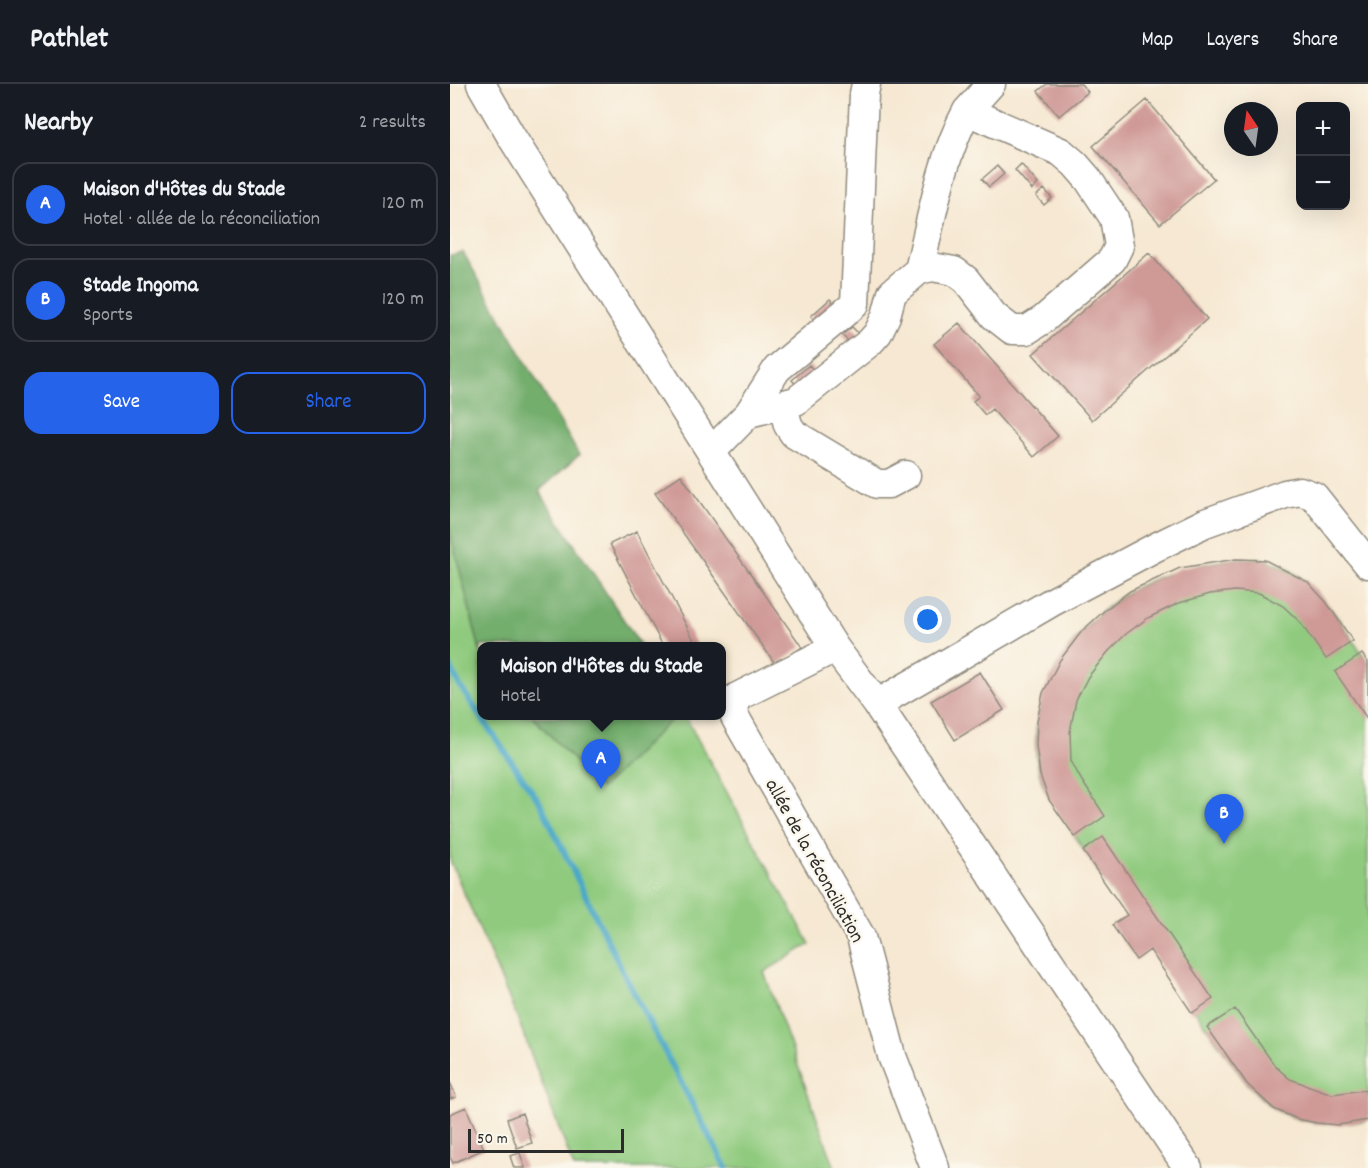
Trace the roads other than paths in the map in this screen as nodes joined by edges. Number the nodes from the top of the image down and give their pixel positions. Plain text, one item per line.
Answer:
1 (481, 84) edge
2 (866, 84) edge
3 (991, 84) edge
4 (967, 111) junction
5 (919, 270) junction
6 (892, 293) junction
7 (855, 304) junction
8 (783, 405) junction
9 (749, 413) junction
10 (712, 451) junction
11 (906, 475) dead end
12 (1368, 564) edge
13 (835, 648) junction
14 (877, 704) junction
15 (935, 1168) edge
16 (1188, 1168) edge

1 - 10 street
2 - 7 street
3 - 4 street
4 - 5 street
4 - 5 street
5 - 6 street
6 - 7 street
6 - 8 street
7 - 9 street
8 - 9 street
8 - 11 street
9 - 10 street
10 - 13 street
12 - 14 street
13 - 14 street
13 - 15 street, allée de la réconciliation
14 - 16 street

